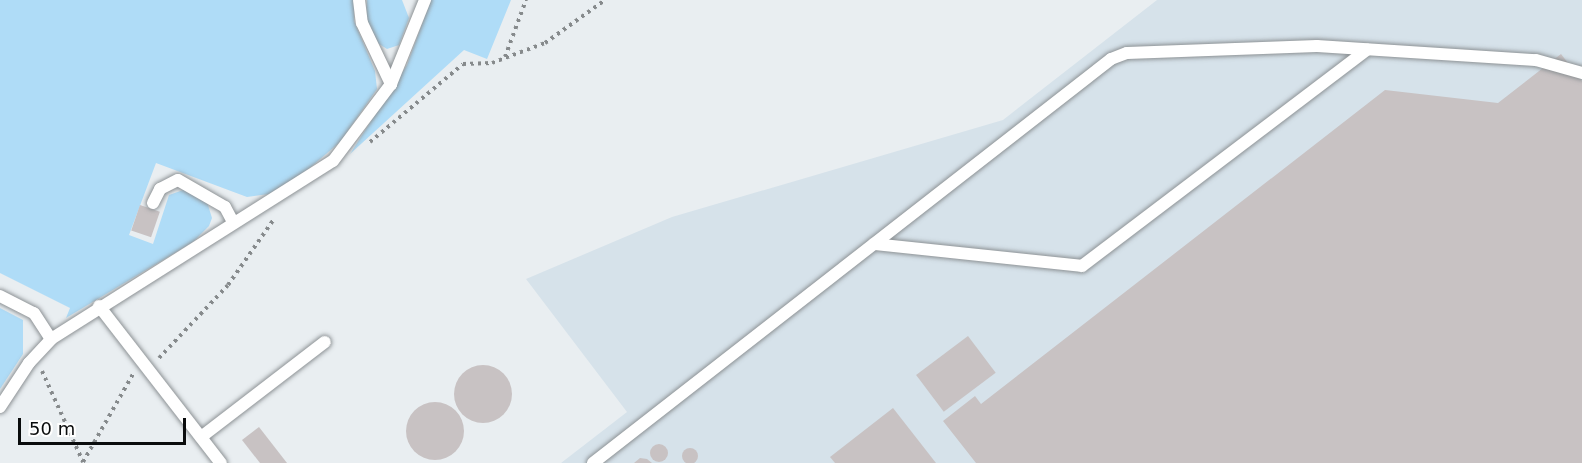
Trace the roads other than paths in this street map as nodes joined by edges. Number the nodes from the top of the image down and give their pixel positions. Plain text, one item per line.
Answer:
1 (359, 0) edge
2 (425, 0) edge
3 (1367, 50) junction
4 (1582, 73) edge
5 (391, 84) junction
6 (153, 203) dead end
7 (234, 222) junction
8 (874, 244) junction
9 (0, 296) edge
10 (99, 306) junction
11 (51, 339) junction
12 (325, 342) dead end
13 (0, 407) edge
14 (201, 437) junction
15 (221, 463) edge
16 (593, 463) edge

1 - 5 lane
2 - 5 lane
3 - 4 lane
3 - 8 lane
3 - 8 lane
5 - 7 lane
6 - 7 lane
7 - 10 lane
8 - 16 lane
9 - 11 lane
10 - 11 lane
10 - 14 lane
11 - 13 lane
12 - 14 lane
14 - 15 lane

